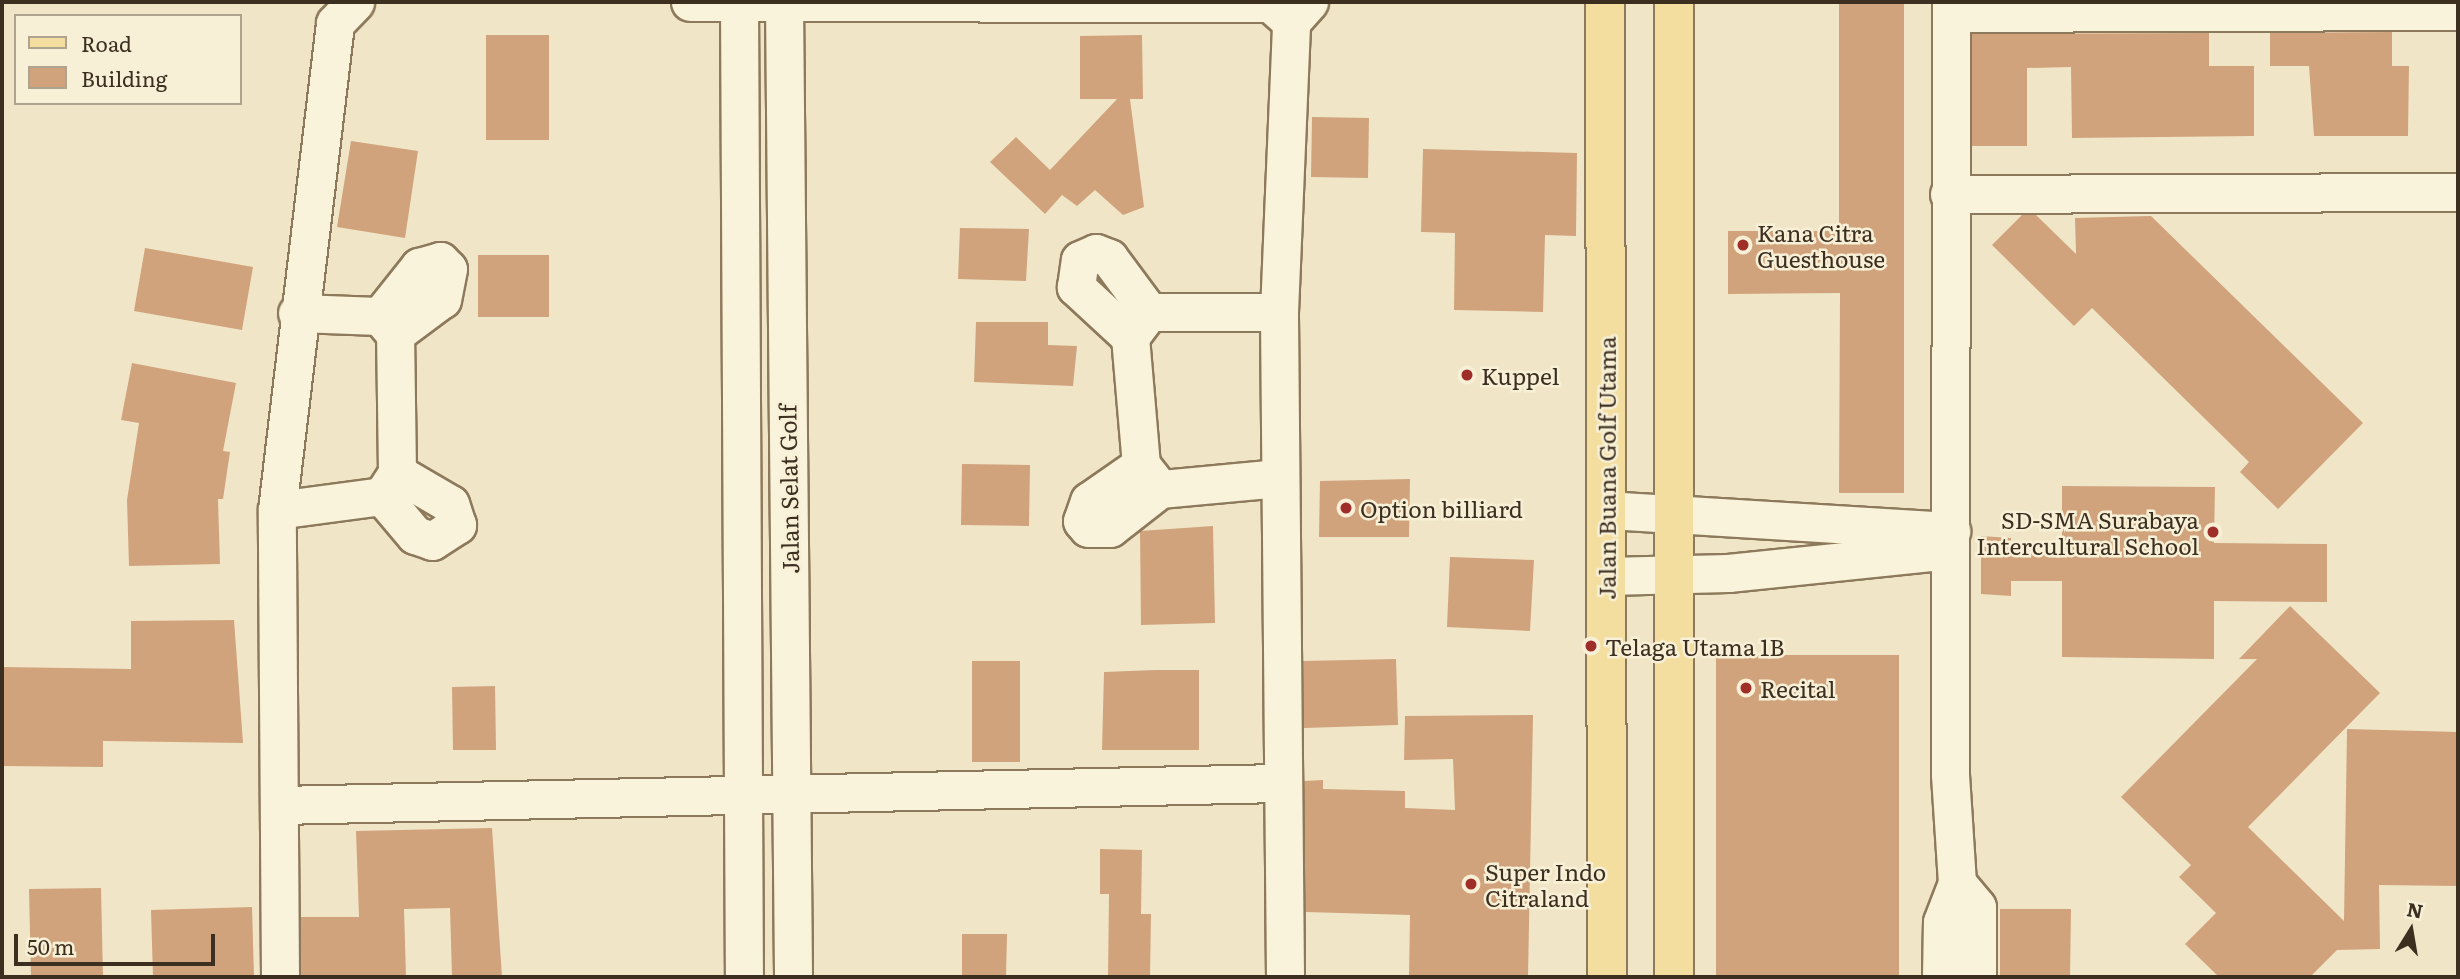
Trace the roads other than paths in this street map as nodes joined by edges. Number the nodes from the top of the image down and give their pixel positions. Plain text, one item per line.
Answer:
1 (690, 2) edge
2 (739, 2) edge
3 (784, 2) edge
4 (1605, 2) edge
5 (1674, 2) edge
6 (1285, 7) edge
7 (1951, 7) edge
8 (335, 9) edge
9 (2458, 11) edge
10 (2458, 192) edge
11 (1949, 194) junction
12 (1279, 312) junction
13 (297, 313) junction
14 (1279, 478) junction
15 (277, 510) junction
16 (1606, 510) junction
17 (1674, 511) junction
18 (1951, 541) junction
19 (1607, 576) junction
20 (1674, 576) junction
21 (1280, 783) junction
22 (743, 791) junction
23 (791, 791) junction
24 (279, 805) junction
25 (1958, 883) junction
26 (280, 977) edge
27 (744, 977) edge
28 (793, 977) edge
29 (1284, 977) edge
30 (1607, 977) edge
31 (1674, 977) edge
32 (1941, 977) edge
33 (1978, 977) edge

1 - 2 street
2 - 3 street
2 - 22 street, Jalan Selat Golf
3 - 6 street
3 - 23 street, Jalan Selat Golf
4 - 16 main road, Jalan Buana Golf Utama
5 - 17 main road
6 - 12 street
7 - 9 street
7 - 11 street
8 - 13 street
10 - 11 street
11 - 18 street
12 - 14 street
12 - 14 street
13 - 15 street
13 - 15 street
14 - 21 street
15 - 24 street
16 - 17 street
16 - 19 main road, Jalan Buana Golf Utama
17 - 18 street
17 - 20 main road
18 - 20 street
18 - 25 street
19 - 20 street
19 - 30 main road, Jalan Buana Golf Utama
20 - 31 main road
21 - 23 street
21 - 29 street
22 - 23 street
22 - 24 street
22 - 27 street, Jalan Selat Golf
23 - 28 street, Jalan Selat Golf
24 - 26 street
25 - 32 street
25 - 33 street

